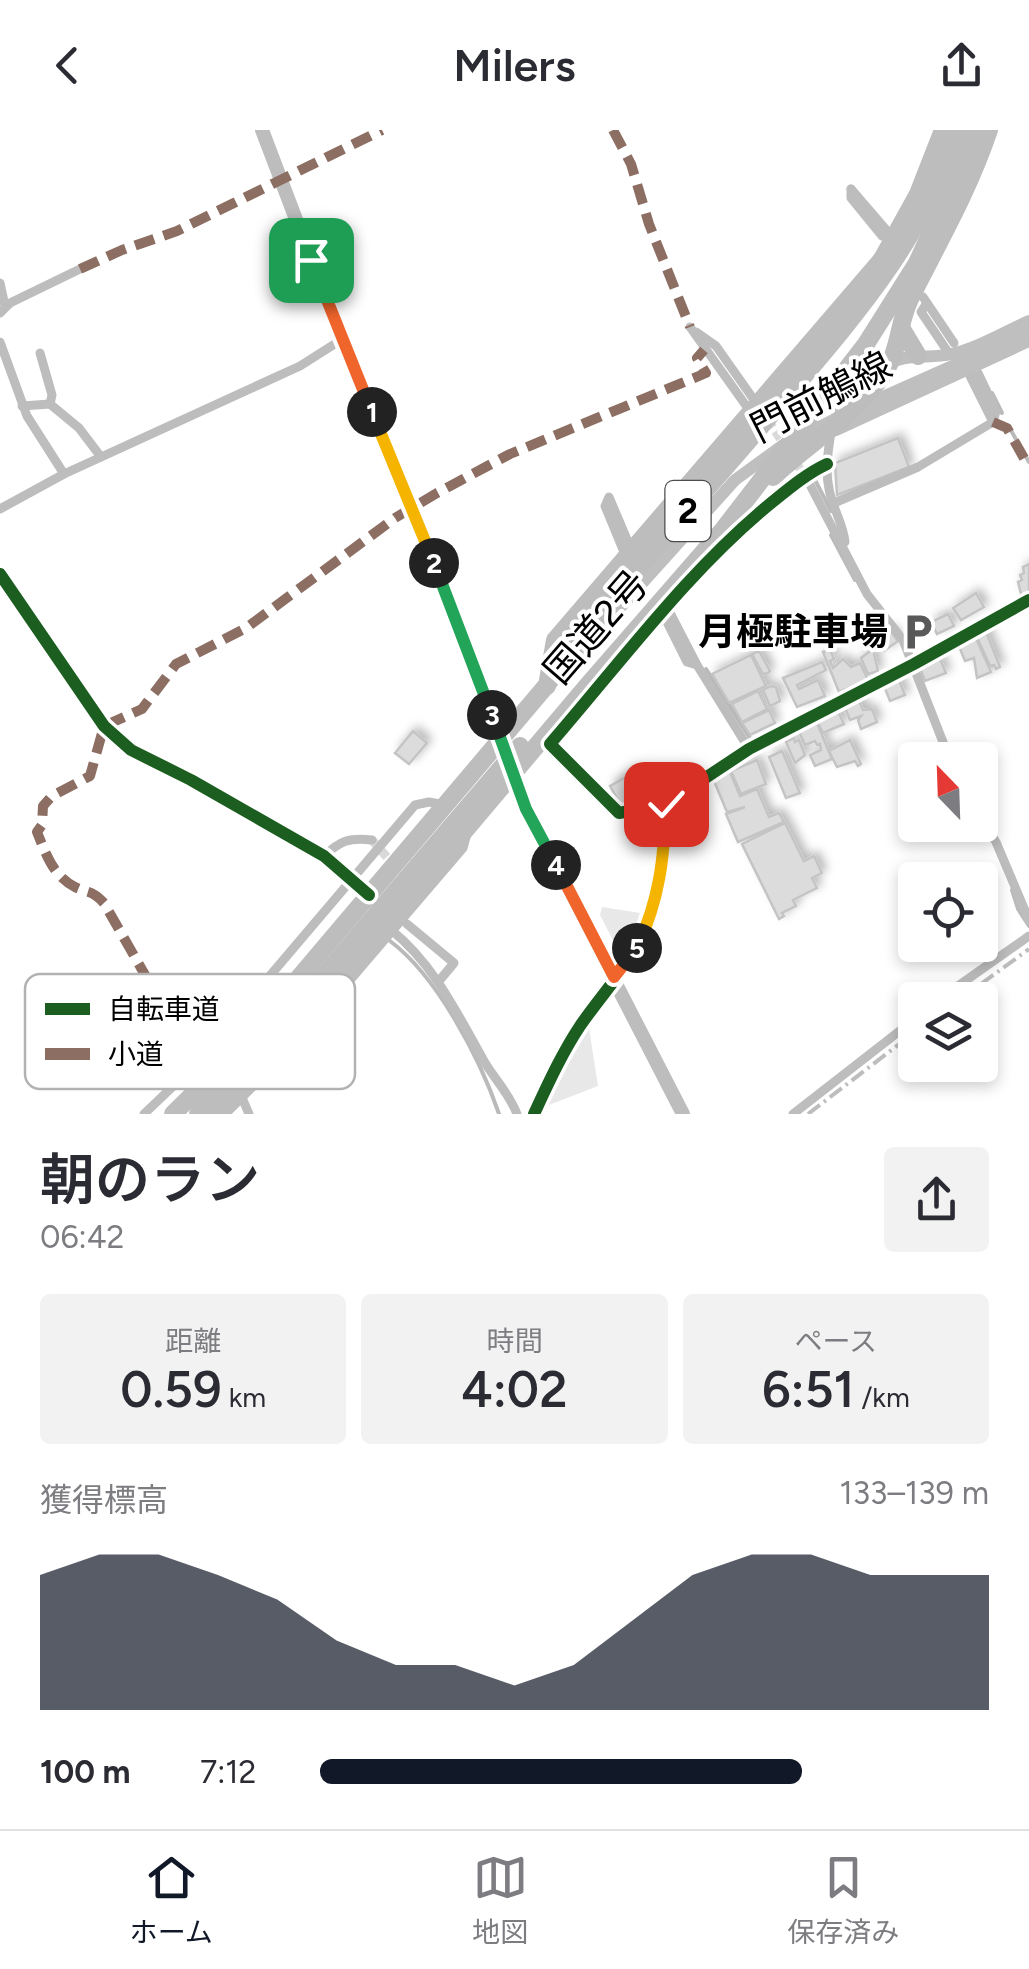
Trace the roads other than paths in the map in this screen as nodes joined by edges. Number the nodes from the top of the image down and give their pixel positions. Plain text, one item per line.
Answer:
1 (262, 130) edge
2 (943, 130) edge
3 (957, 130) edge
4 (975, 130) edge
5 (989, 130) edge
6 (888, 237) junction
7 (884, 257) junction
8 (80, 270) dead end
9 (0, 283) edge
10 (925, 300) dead end
11 (3, 310) edge
12 (1029, 321) edge
13 (903, 331) junction
14 (1029, 332) edge
15 (835, 339) junction
16 (341, 340) junction
17 (1029, 341) edge
18 (0, 342) edge
19 (952, 349) junction
20 (40, 353) dead end
21 (918, 356) junction
22 (892, 362) junction
23 (972, 371) junction
24 (50, 404) junction
25 (22, 406) junction
26 (755, 412) junction
27 (798, 430) junction
28 (831, 432) junction
29 (802, 454) junction
30 (101, 458) junction
31 (827, 464) junction
32 (64, 474) junction
33 (808, 480) tunnel mouth
34 (747, 501) junction
35 (834, 502) junction
36 (0, 508) edge
37 (846, 550) junction
38 (633, 555) junction
39 (698, 566) junction
40 (0, 574) edge
41 (1029, 600) edge
42 (665, 609) junction
43 (914, 664) junction
44 (546, 686) junction
45 (593, 687) junction
46 (500, 742) junction
47 (943, 742) edge
48 (749, 749) junction
49 (512, 774) junction
50 (666, 804) junction
51 (446, 805) junction
52 (372, 840) dead end
53 (996, 842) edge
54 (324, 856) junction
55 (352, 880) junction
56 (369, 895) junction
57 (1029, 920) edge
58 (407, 924) dead end
59 (389, 928) junction
60 (1028, 939) edge
61 (272, 974) edge
62 (302, 974) edge
63 (325, 974) edge
64 (348, 974) edge
65 (354, 974) edge
66 (614, 977) junction
67 (439, 982) junction
68 (965, 982) edge
69 (898, 1031) edge
70 (170, 1089) edge
71 (198, 1089) edge
72 (223, 1089) edge
73 (246, 1089) edge
74 (253, 1089) edge
75 (243, 1100) junction
76 (144, 1114) edge
77 (173, 1114) edge
78 (198, 1114) edge
79 (223, 1114) edge
80 (250, 1114) edge
81 (517, 1114) edge
82 (534, 1114) edge
83 (683, 1114) edge
84 (793, 1114) edge

1 - 16 main road
2 - 6 highway
3 - 15 highway, 2
4 - 27 highway, 2
5 - 13 highway
6 - 6 street
6 - 7 highway
7 - 15 highway
7 - 26 highway
8 - 11 street
9 - 11 street
10 - 19 street
12 - 19 main road
13 - 21 highway
13 - 22 highway
14 - 44 main road, 門前鵤線
15 - 26 highway, 2
16 - 30 street
16 - 46 main road
17 - 23 main road
18 - 25 street
19 - 21 main road
20 - 24 street
21 - 22 main road
22 - 28 highway
23 - 28 main road
23 - 35 street
24 - 25 street
24 - 30 street
25 - 32 street
26 - 26 street
26 - 38 highway, 2
27 - 34 highway, 2
27 - 63 highway, 2
28 - 29 highway
28 - 31 street
29 - 31 street
29 - 34 highway
30 - 32 street
31 - 35 street
31 - 39 street
32 - 36 street
33 - 37 street
34 - 39 highway, 国道2号 / 2
35 - 37 street
37 - 43 street
38 - 38 street
38 - 44 highway, 2
39 - 42 highway, 国道2号 / 2
40 - 54 street
41 - 43 street
42 - 45 highway, 国道2号 / 2
42 - 48 street
43 - 47 street
43 - 48 street
44 - 46 highway, 国道2号 / 2
45 - 49 highway, 国道2号 / 2
45 - 50 street
46 - 49 main road
46 - 51 highway, 国道2号 / 2
48 - 50 street
49 - 59 highway, 国道2号 / 2
49 - 66 main road
50 - 66 street
51 - 55 street
51 - 56 highway, 国道2号 / 2
52 - 54 street
53 - 57 street
54 - 55 street
55 - 56 street
55 - 61 street
56 - 62 highway, 国道2号 / 2
58 - 67 street
59 - 64 highway, 国道2号 / 2
59 - 65 street
59 - 67 street
60 - 68 street
66 - 82 street
66 - 83 main road
67 - 81 street
69 - 84 street
70 - 76 street
71 - 77 highway, 国道2号 / 2
72 - 78 highway, 2
73 - 79 highway, 国道2号 / 2
74 - 75 street
75 - 79 street
75 - 80 street

